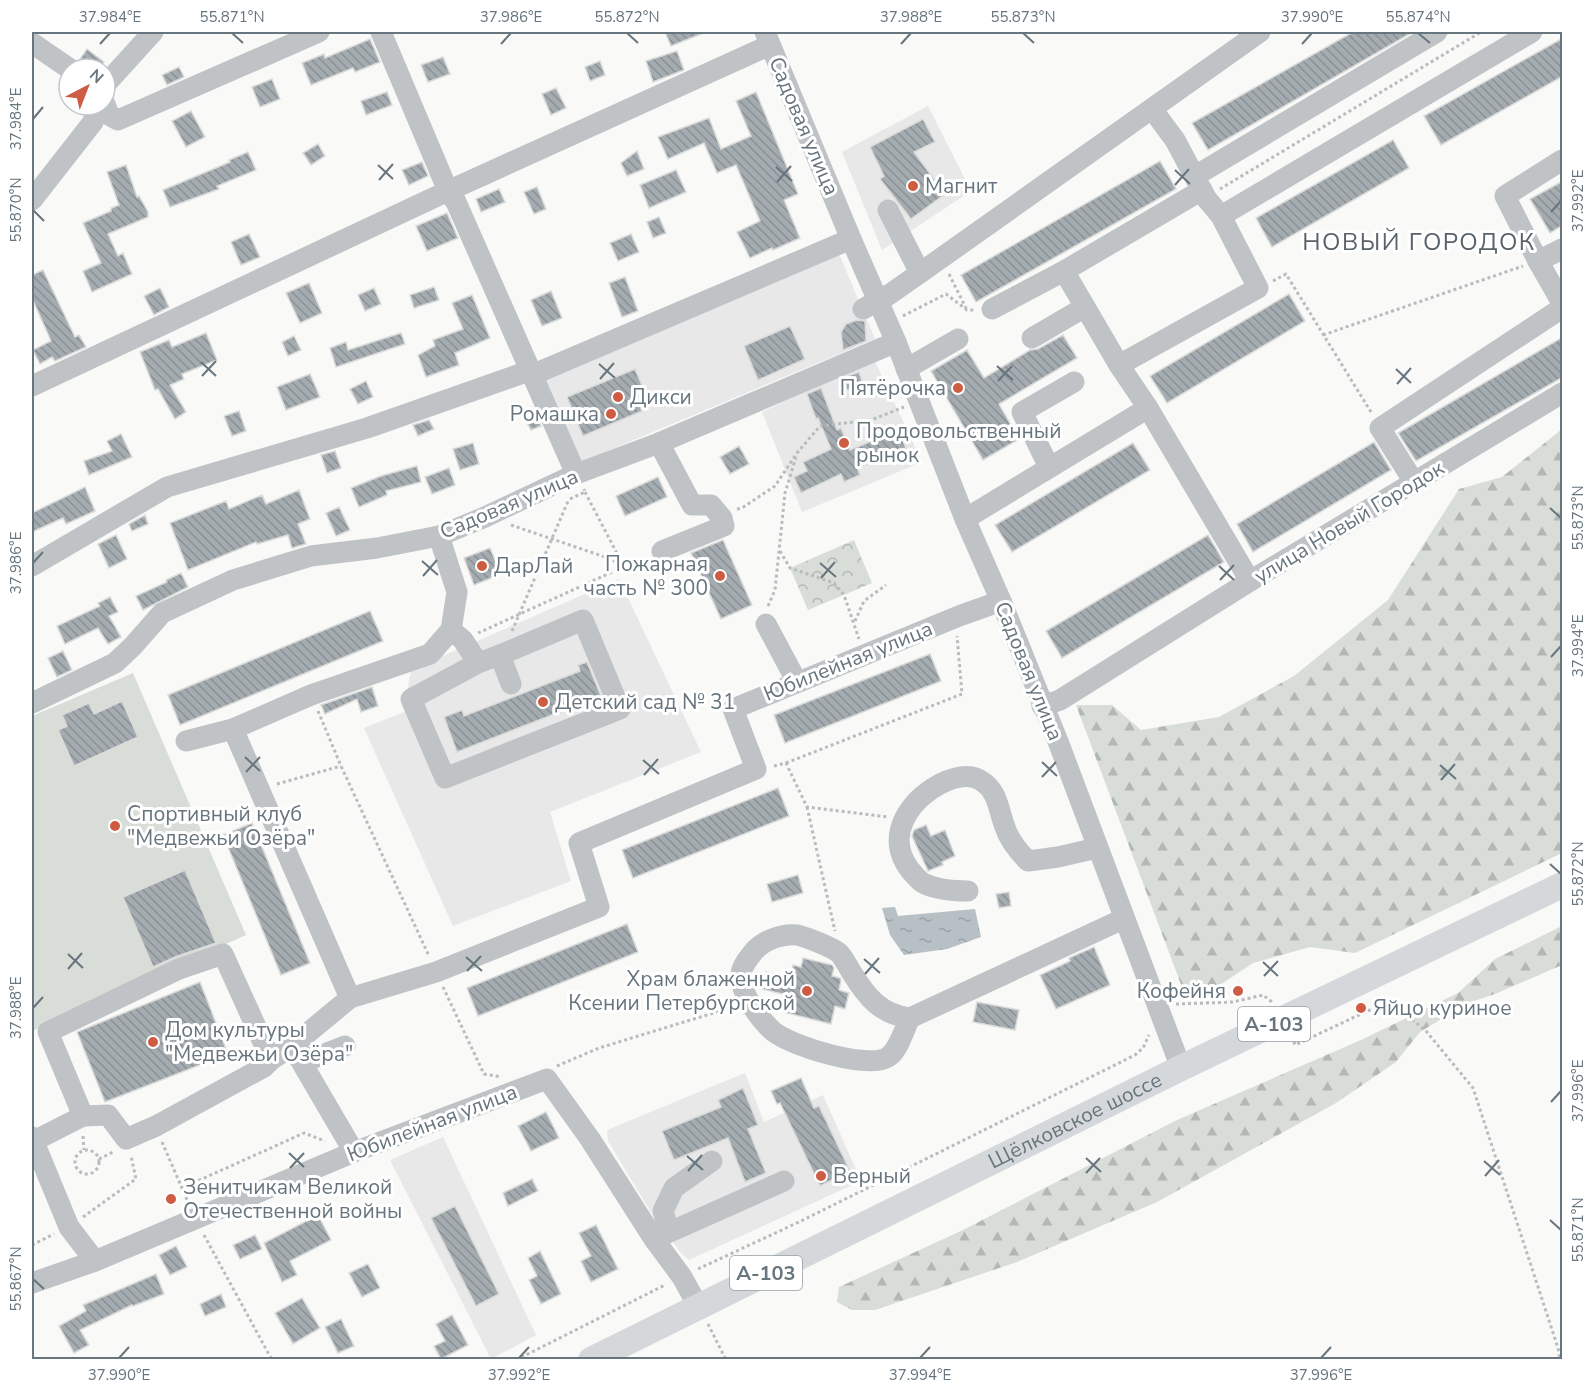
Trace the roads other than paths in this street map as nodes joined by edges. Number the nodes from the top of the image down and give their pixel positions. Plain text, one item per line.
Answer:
1 (153, 32) edge
2 (319, 32) edge
3 (381, 32) edge
4 (1260, 32) edge
5 (1437, 32) edge
6 (1532, 32) edge
7 (767, 38) edge
8 (32, 43) edge
9 (57, 60) edge
10 (117, 72) edge
11 (1152, 109) junction
12 (94, 117) edge
13 (111, 117) edge
14 (1563, 160) edge
15 (1201, 188) junction
16 (448, 191) junction
17 (32, 200) edge
18 (888, 210) dead end
19 (1221, 216) junction
20 (851, 239) junction
21 (1563, 249) edge
22 (1538, 261) junction
23 (1064, 271) junction
24 (921, 273) junction
25 (1563, 303) edge
26 (870, 305) junction
27 (1085, 307) junction
28 (1563, 308) edge
29 (992, 309) road end
30 (892, 333) junction
31 (1032, 338) dead end
32 (958, 339) dead end
33 (1119, 365) junction
34 (906, 369) junction
35 (532, 375) junction
36 (1074, 382) dead end
37 (32, 386) edge
38 (1563, 393) edge
39 (1148, 408) junction
40 (659, 443) junction
41 (1049, 467) junction
42 (1414, 482) junction
43 (581, 483) junction
44 (965, 519) junction
45 (439, 536) junction
46 (662, 551) dead end
47 (32, 566) edge
48 (1250, 581) junction
49 (1001, 601) junction
50 (766, 624) road end
51 (457, 635) junction
52 (500, 655) junction
53 (478, 663) junction
54 (797, 682) junction
55 (511, 684) dead end
56 (32, 703) edge
57 (1042, 706) junction
58 (233, 729) junction
59 (186, 741) dead end
60 (1097, 848) junction
61 (1563, 885) edge
62 (968, 891) dead end
63 (1123, 919) junction
64 (350, 998) junction
65 (910, 1017) junction
66 (40, 1033) edge
67 (292, 1046) junction
68 (345, 1046) dead end
69 (271, 1060) junction
70 (1181, 1068) junction
71 (83, 1116) junction
72 (32, 1140) edge
73 (354, 1152) junction
74 (712, 1161) dead end
75 (784, 1181) dead end
76 (661, 1236) junction
77 (94, 1261) junction
78 (32, 1283) edge
79 (703, 1315) junction
80 (591, 1359) edge

1 - 10 street
2 - 13 street
3 - 16 street
4 - 11 street
5 - 15 street
6 - 19 street
7 - 16 street, Садовая улица
7 - 20 street, Садовая улица
8 - 9 street
11 - 15 street
11 - 24 street
12 - 17 street
14 - 22 street
15 - 19 street
15 - 23 street
16 - 35 street
16 - 37 street, Садовая улица
18 - 24 street
19 - 33 street
20 - 26 street, Садовая улица
20 - 35 street
21 - 22 street
22 - 25 street
23 - 27 street
23 - 29 street
24 - 26 street
26 - 30 street, Садовая улица
27 - 31 street
27 - 33 street
28 - 42 street
30 - 34 street, Садовая улица
30 - 40 street, Садовая улица
32 - 34 street
33 - 39 street
34 - 44 street, Садовая улица
35 - 43 street
35 - 47 street
36 - 41 street
38 - 42 street, улица Новый Городок
39 - 41 street
39 - 48 street
40 - 43 street, Садовая улица
40 - 46 street
41 - 44 street
42 - 48 street, улица Новый Городок
43 - 45 street, Садовая улица
44 - 49 street, Садовая улица
45 - 51 street
45 - 56 street, Садовая улица
48 - 57 street, улица Новый Городок
49 - 54 street, Юбилейная улица
49 - 57 street, Садовая улица
50 - 54 street
51 - 53 street
51 - 58 street
52 - 53 street
52 - 53 street
52 - 55 street
54 - 64 street, Юбилейная улица
57 - 60 street, Садовая улица
58 - 59 street
58 - 64 street
60 - 62 street
60 - 63 street, Садовая улица
61 - 70 main road, Щёлковское шоссе / А-103
63 - 65 street
63 - 70 street, Садовая улица
64 - 67 street
65 - 65 street
66 - 69 street
66 - 71 street
67 - 68 street
67 - 69 street
67 - 73 street
69 - 71 street
70 - 79 main road, Щёлковское шоссе / А-103
71 - 72 street
72 - 77 street
73 - 76 street, Юбилейная улица
73 - 77 street, Юбилейная улица
74 - 76 street
75 - 76 street
76 - 79 street
77 - 78 street, Юбилейная улица
79 - 80 main road, Щёлковское шоссе / А-103

